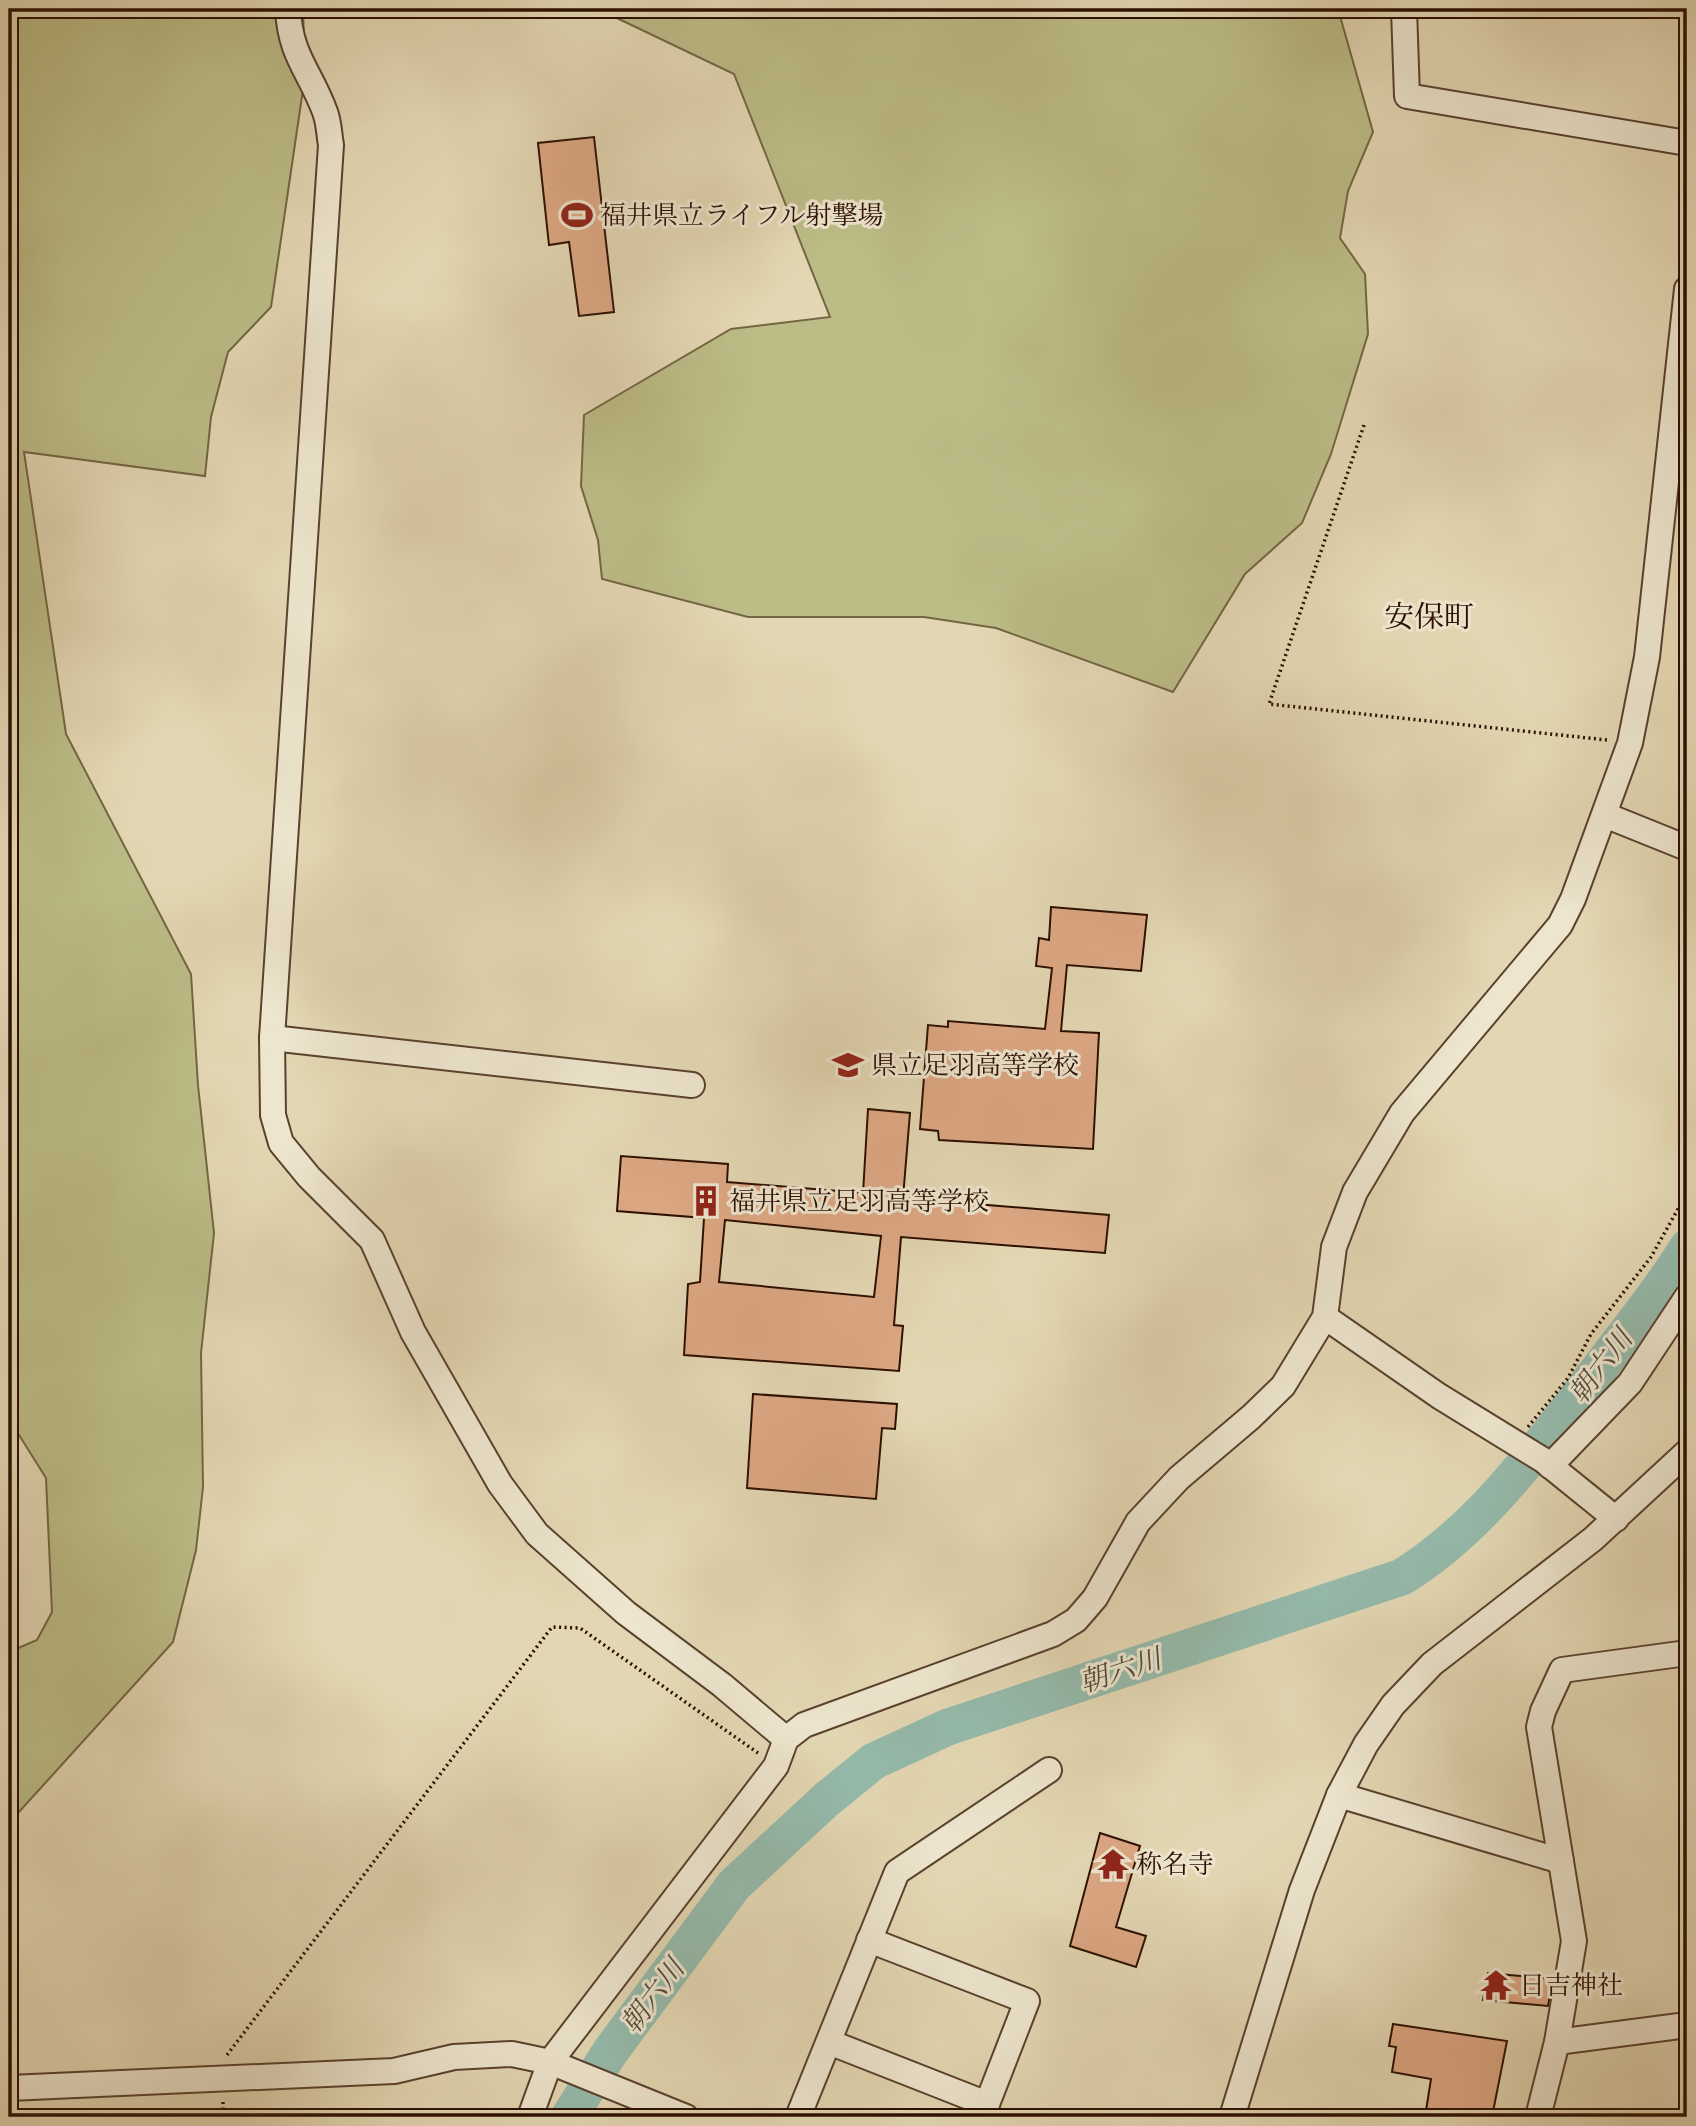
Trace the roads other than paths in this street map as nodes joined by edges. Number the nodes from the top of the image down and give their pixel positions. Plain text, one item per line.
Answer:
1 (288, 9) edge
2 (1404, 9) edge
3 (1687, 143) edge
4 (1687, 289) edge
5 (1605, 815) junction
6 (1687, 848) edge
7 (272, 1038) junction
8 (692, 1085) dead end
9 (1687, 1297) edge
10 (1325, 1317) junction
11 (1687, 1451) edge
12 (1546, 1463) junction
13 (1616, 1519) junction
14 (1687, 1653) edge
15 (786, 1739) junction
16 (1049, 1770) dead end
17 (1339, 1795) junction
18 (1561, 1861) junction
19 (869, 1940) junction
20 (1687, 2025) edge
21 (828, 2042) junction
22 (1557, 2042) junction
23 (557, 2065) junction
24 (9, 2088) edge
25 (985, 2111) edge
26 (530, 2117) edge
27 (686, 2117) edge
28 (798, 2117) edge
29 (1232, 2117) edge
30 (1538, 2117) edge

1 - 7 street
2 - 3 street
4 - 5 street
5 - 6 street
5 - 10 street
7 - 8 street
7 - 15 street
9 - 12 street
10 - 12 street
10 - 15 street
11 - 13 street
12 - 13 street
13 - 17 street
14 - 18 street
15 - 23 street
16 - 19 street
17 - 18 street
17 - 29 street
18 - 22 street
19 - 21 street
19 - 25 street
20 - 22 street
21 - 25 street
21 - 28 street
22 - 30 street
23 - 24 street
23 - 26 street
23 - 27 street

